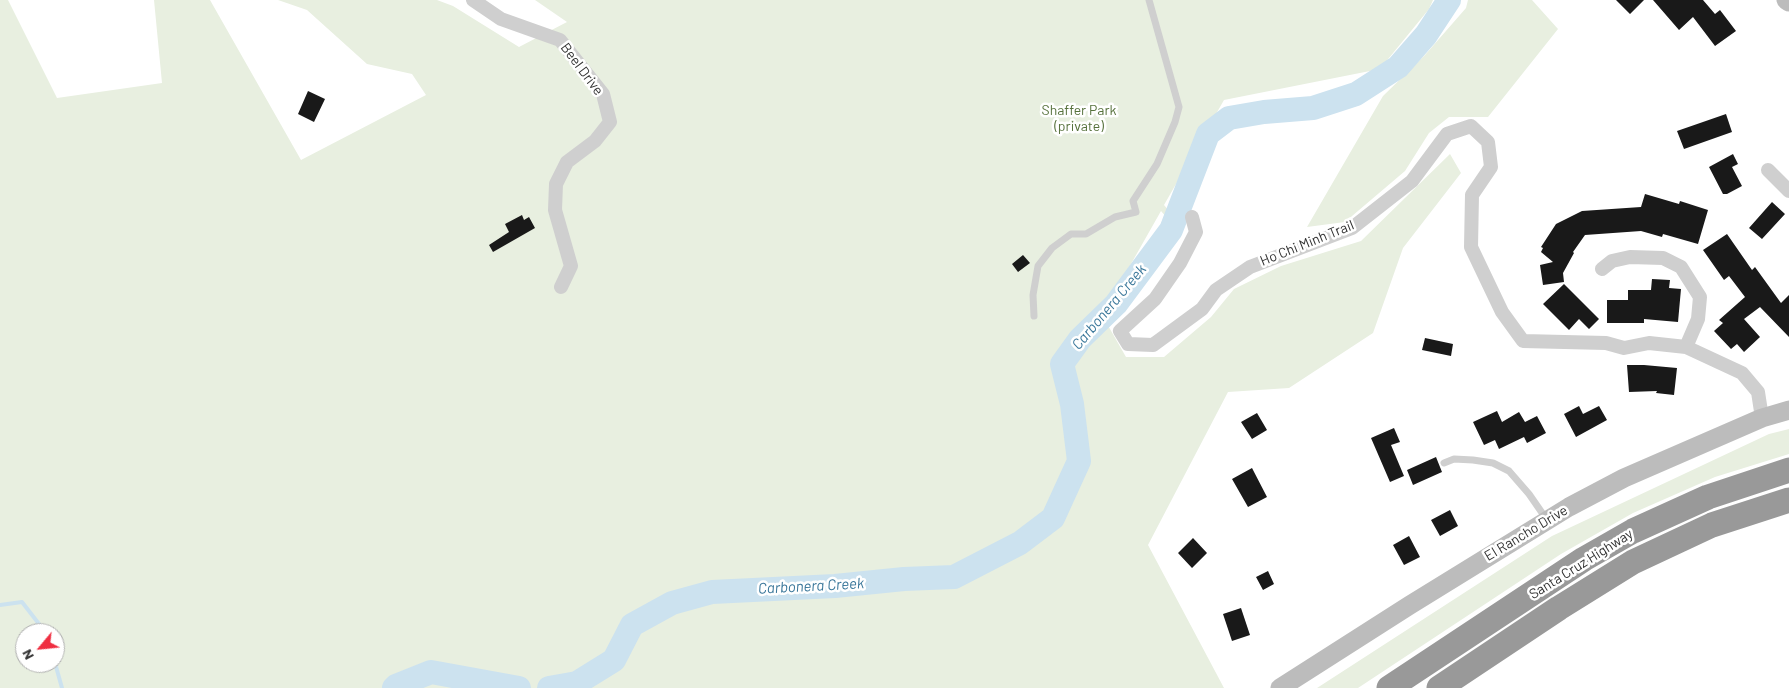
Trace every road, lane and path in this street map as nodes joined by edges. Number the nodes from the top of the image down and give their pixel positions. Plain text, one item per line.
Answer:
1 (473, 0) edge
2 (1149, 0) edge
3 (1768, 170) dead end
4 (1789, 191) edge
5 (1192, 217) dead end
6 (1602, 269) dead end
7 (561, 287) dead end
8 (1034, 316) dead end
9 (1686, 347) junction
10 (1789, 410) edge
11 (1762, 418) junction
12 (1444, 463) dead end
13 (1789, 470) edge
14 (1789, 500) edge
15 (1547, 520) junction
16 (1280, 688) edge
17 (1389, 688) edge
18 (1439, 688) edge

1 - 7 street, Beel Drive
2 - 8 lane
3 - 4 street
5 - 9 street, Ho Chi Minh Trail
6 - 9 street
9 - 11 street
10 - 11 street, El Rancho Drive
11 - 15 street, El Rancho Drive
12 - 15 lane
13 - 17 highway, Santa Cruz Highway
14 - 18 highway, Santa Cruz Highway
15 - 16 street, El Rancho Drive

